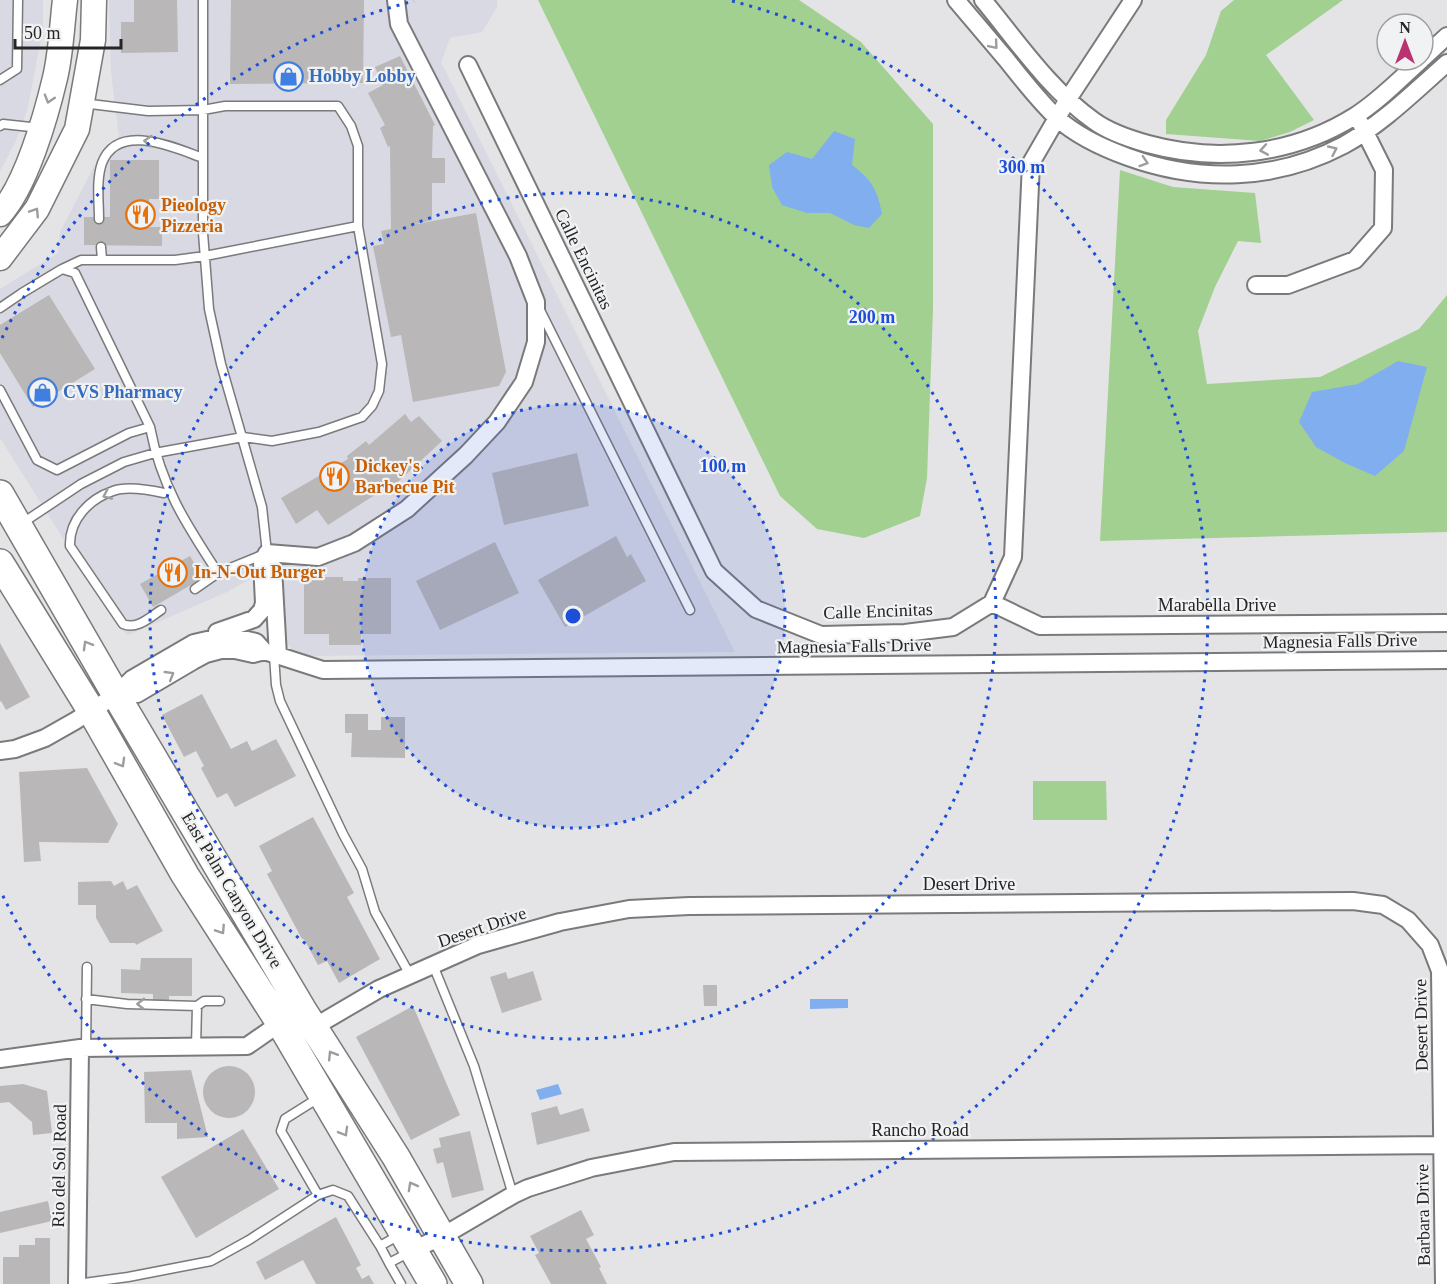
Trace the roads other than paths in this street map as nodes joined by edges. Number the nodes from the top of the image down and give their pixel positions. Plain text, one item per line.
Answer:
1 (18, 0) edge
2 (66, 0) edge
3 (94, 0) edge
4 (203, 0) edge
5 (396, 0) edge
6 (956, 0) edge
7 (982, 0) edge
8 (1133, 0) edge
9 (1447, 36) edge
10 (1435, 47) edge
11 (1447, 63) edge
12 (468, 65) dead end
13 (1407, 72) edge
14 (0, 80) edge
15 (1068, 99) junction
16 (82, 103) junction
17 (203, 110) junction
18 (1356, 115) junction
19 (1057, 118) junction
20 (0, 126) edge
21 (40, 128) junction
22 (1365, 132) junction
23 (203, 158) junction
24 (0, 214) edge
25 (99, 219) dead end
26 (358, 226) junction
27 (101, 247) dead end
28 (205, 256) junction
29 (0, 258) edge
30 (102, 260) junction
31 (62, 269) junction
32 (1256, 285) dead end
33 (536, 302) junction
34 (0, 308) edge
35 (0, 390) edge
36 (150, 427) junction
37 (243, 437) junction
38 (155, 453) junction
39 (164, 493) dead end
40 (0, 494) edge
41 (18, 526) junction
42 (267, 553) junction
43 (0, 563) edge
44 (218, 573) junction
45 (195, 589) dead end
46 (992, 603) junction
47 (161, 610) dead end
48 (690, 610) dead end
49 (1447, 623) edge
50 (203, 640) junction
51 (272, 654) junction
52 (1447, 660) edge
53 (116, 695) junction
54 (92, 712) junction
55 (0, 751) edge
56 (432, 965) junction
57 (87, 967) dead end
58 (410, 975) junction
59 (86, 999) junction
60 (220, 1001) dead end
61 (197, 1006) junction
62 (299, 1020) junction
63 (196, 1047) junction
64 (83, 1048) junction
65 (0, 1059) edge
66 (322, 1095) junction
67 (1444, 1145) edge
68 (318, 1195) junction
69 (513, 1195) junction
70 (441, 1237) junction
71 (408, 1242) junction
72 (380, 1246) junction
73 (389, 1263) junction
74 (77, 1284) edge
75 (401, 1284) edge
76 (433, 1284) edge
77 (469, 1284) edge
78 (1444, 1284) edge

1 - 14 lane
2 - 16 main road
2 -> 21 main road
3 - 16 main road
4 - 17 lane
5 - 33 street
6 -> 19 street
7 - 15 street
8 - 15 street
9 - 10 street
11 - 22 street
12 - 46 street, Calle Encinitas
13 - 18 street
18 -> 15 street
15 - 19 street
16 - 17 lane
29 -> 16 main road
17 - 23 lane
17 - 26 lane
18 - 22 street
19 -> 22 street
19 - 46 street
20 - 21 lane
21 - 24 main road
22 - 32 street
23 -> 25 lane
23 - 28 lane
26 - 28 lane
26 - 37 lane
27 - 30 lane
28 - 30 lane
28 - 37 lane
30 - 31 lane
31 - 34 lane
31 - 36 lane
33 - 42 street
33 - 48 lane
35 - 36 lane
36 - 38 lane
37 - 38 lane
37 - 42 lane
38 - 41 lane
38 - 44 lane
39 -> 47 lane
40 - 41 main road, East Palm Canyon Drive
53 -> 41 main road, East Palm Canyon Drive
42 - 44 lane
42 - 50 street
42 - 51 street
43 - 54 main road, East Palm Canyon Drive
44 - 45 lane
46 - 49 street, Marabella Drive
50 - 51 street, Magnesia Falls Drive
50 - 53 street, Magnesia Falls Drive
51 - 52 street, Magnesia Falls Drive
53 -> 51 street, Magnesia Falls Drive
51 - 58 lane
53 - 54 street, Magnesia Falls Drive
53 - 62 main road, East Palm Canyon Drive
54 - 55 street, Magnesia Falls Drive
54 -> 62 main road, East Palm Canyon Drive
56 - 58 street, Desert Drive
56 - 67 street, Desert Drive
56 - 69 lane
57 - 59 lane
58 - 62 street, Desert Drive
61 -> 59 lane
59 - 64 lane
60 - 61 lane
61 - 63 lane
62 - 63 street, Desert Drive
62 - 66 main road, East Palm Canyon Drive
70 -> 62 main road, East Palm Canyon Drive
63 - 64 street, Desert Drive
64 - 65 street, Desert Drive
64 - 74 street, Rio del Sol Road
66 - 68 lane
66 -> 71 main road, East Palm Canyon Drive
67 - 69 street, Rancho Road
67 - 78 street, Barbara Drive
68 - 72 lane
68 - 74 lane
69 - 70 street, Rancho Road
70 - 71 street, Rancho Road
70 - 77 main road, East Palm Canyon Drive
71 - 72 lane
71 - 73 lane
71 - 76 main road, East Palm Canyon Drive
72 - 73 lane
73 - 75 lane

